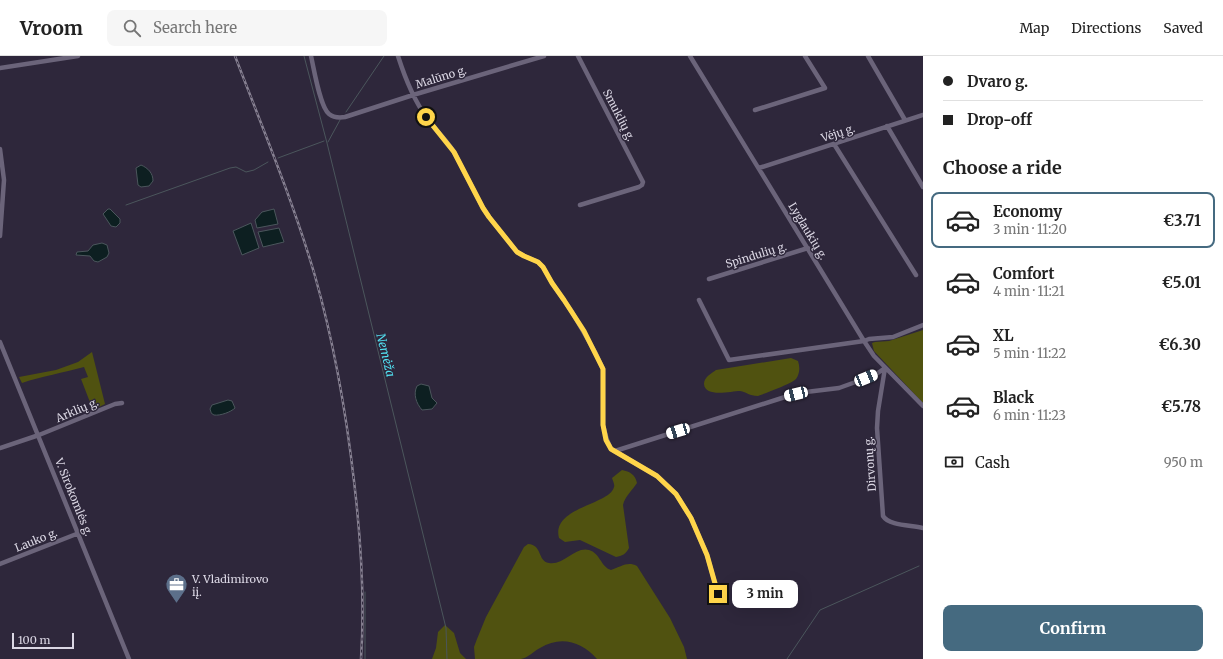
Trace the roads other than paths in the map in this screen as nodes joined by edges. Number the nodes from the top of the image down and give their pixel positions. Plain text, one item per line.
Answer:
1 (78, 56) edge
2 (311, 56) edge
3 (398, 56) edge
4 (544, 56) edge
5 (578, 56) edge
6 (690, 56) edge
7 (805, 56) edge
8 (868, 56) edge
9 (0, 68) edge
10 (413, 95) junction
11 (754, 110) dead end
12 (923, 115) edge
13 (905, 120) junction
14 (887, 126) junction
15 (834, 144) junction
16 (0, 149) edge
17 (759, 168) junction
18 (923, 187) edge
19 (580, 205) dead end
20 (0, 236) edge
21 (808, 248) junction
22 (916, 275) dead end
23 (709, 279) dead end
24 (699, 300) dead end
25 (923, 325) edge
26 (864, 341) junction
27 (0, 342) edge
28 (886, 368) junction
29 (122, 402) dead end
30 (923, 406) edge
31 (39, 436) junction
32 (0, 448) edge
33 (615, 451) junction
34 (923, 528) edge
35 (79, 533) junction
36 (0, 564) edge
37 (718, 594) dead end
38 (130, 659) edge

1 - 9 street
2 - 10 street, Malūno g.
3 - 10 street
4 - 10 street, Malūno g.
5 - 19 street, Smuklių g.
6 - 17 street, Lyglaukių g.
7 - 11 street
8 - 13 street
10 - 33 street
12 - 13 street, Vėjų g.
13 - 14 street, Vėjų g.
14 - 15 street, Vėjų g.
14 - 18 street
15 - 17 street, Vėjų g.
15 - 22 street
16 - 20 street
17 - 21 street, Lyglaukių g.
21 - 23 street, Spindulių g.
21 - 26 street, Lyglaukių g.
24 - 26 street
25 - 26 street
26 - 28 street, Lyglaukių g.
27 - 31 street, V. Sirokomlės g.
28 - 30 street, Lyglaukių g.
28 - 33 street
28 - 34 street, Dirvonų g.
29 - 31 street, Arklių g.
31 - 32 street, Arklių g.
31 - 35 street, V. Sirokomlės g.
33 - 37 street
35 - 36 street, Lauko g.
35 - 38 street, V. Sirokomlės g.

